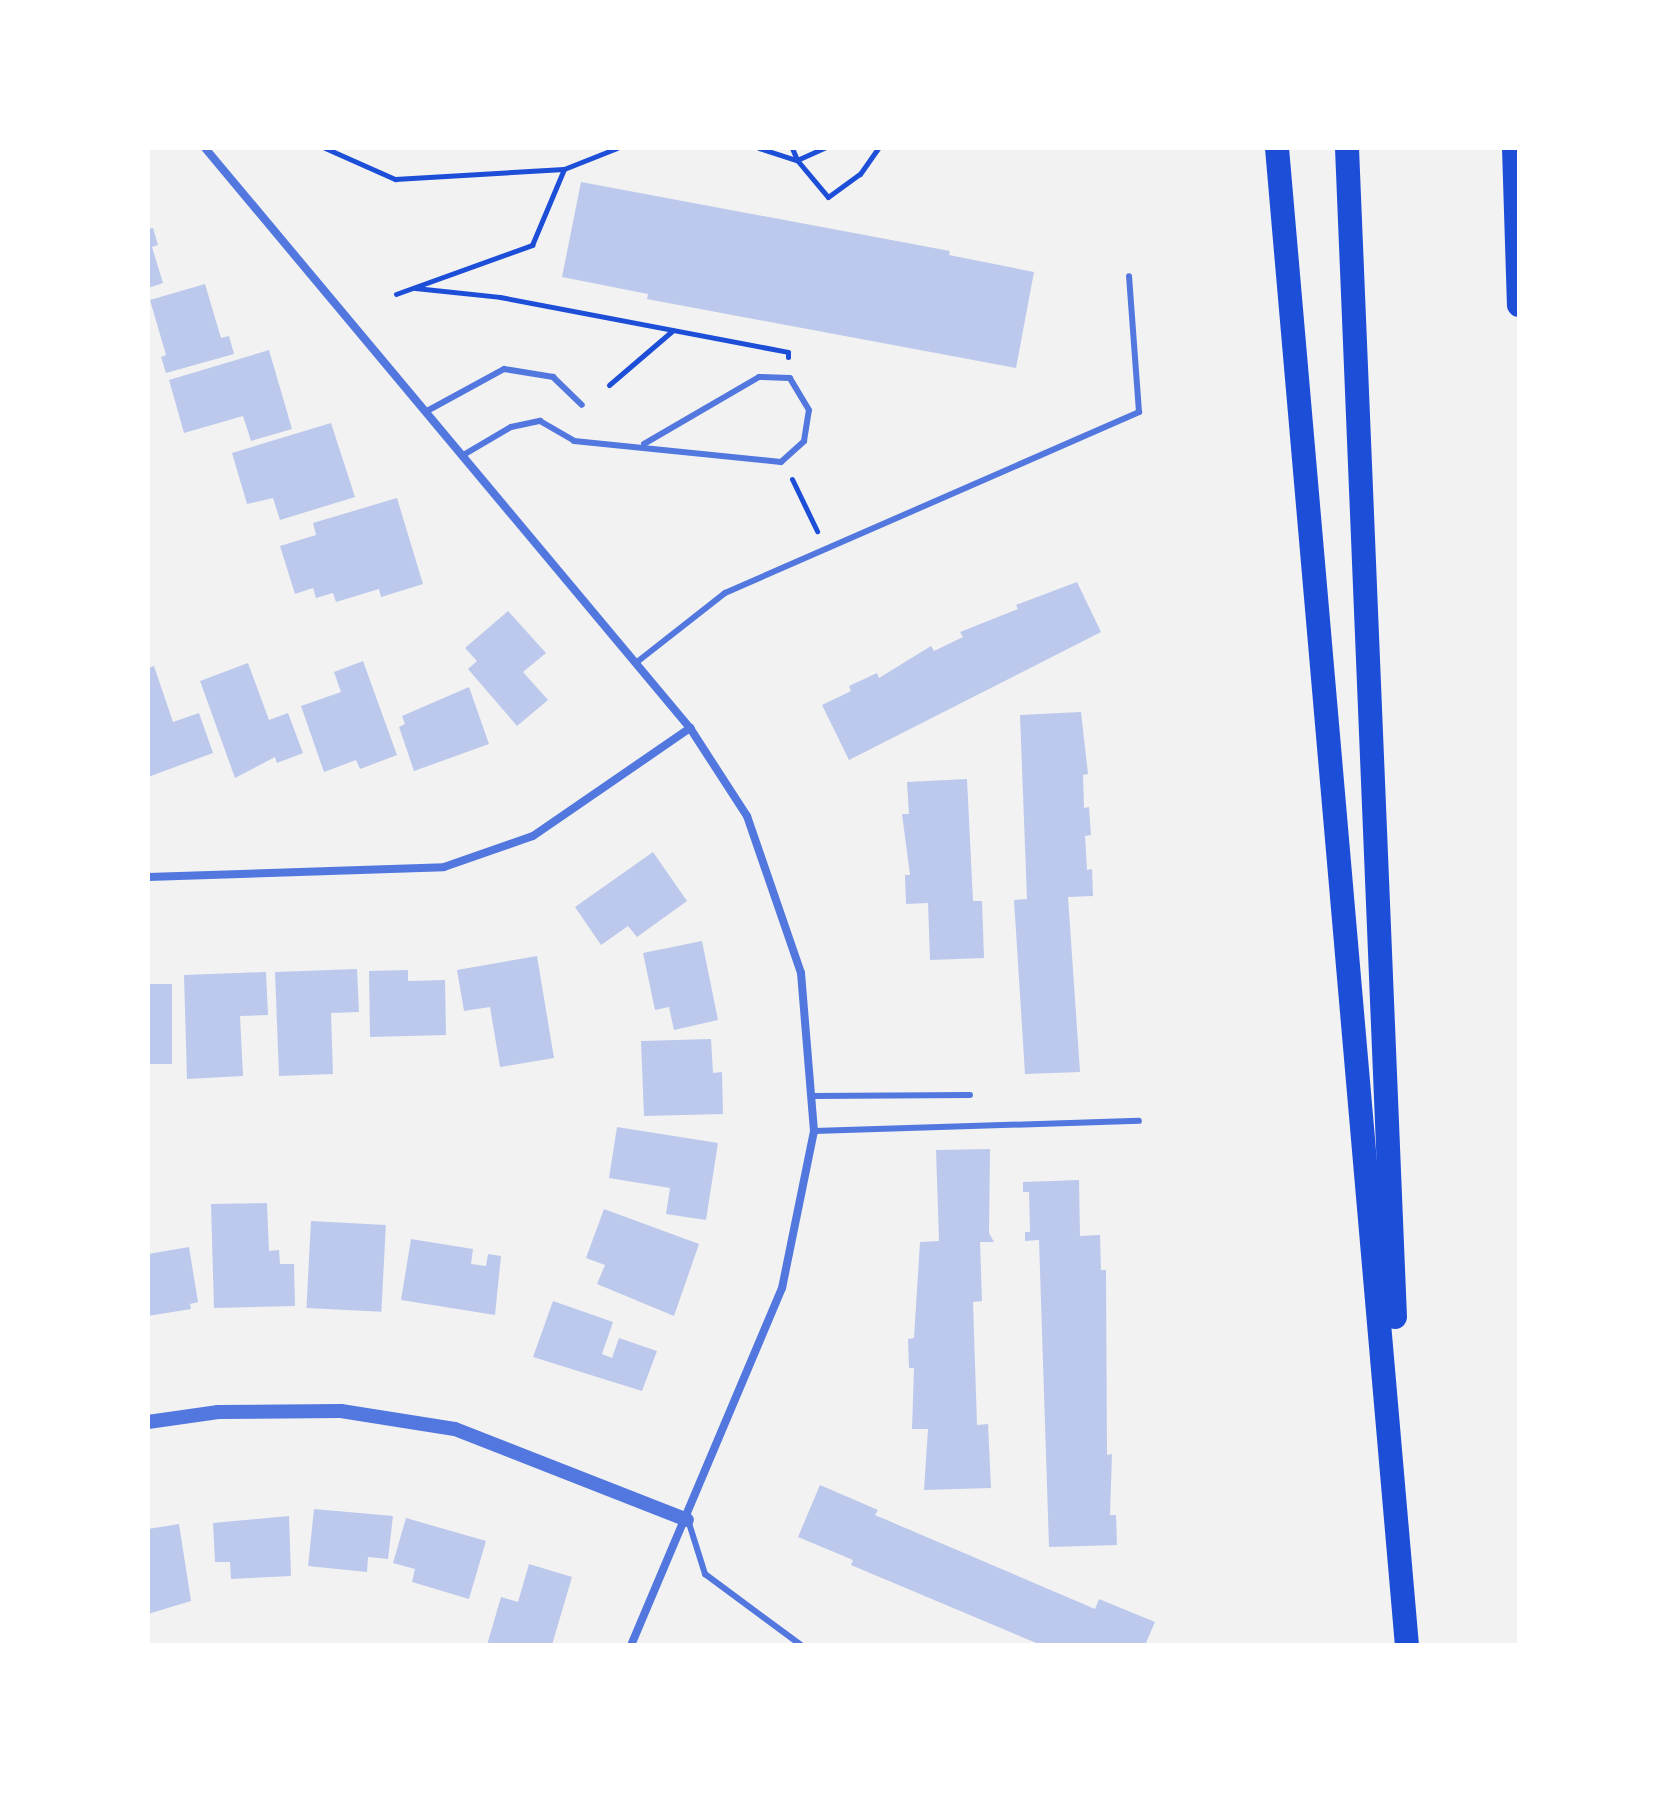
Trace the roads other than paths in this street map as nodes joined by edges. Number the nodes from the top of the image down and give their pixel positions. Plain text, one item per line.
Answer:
1 (205, 148) edge
2 (1277, 148) edge
3 (1347, 148) edge
4 (1514, 148) edge
5 (1129, 276) dead end
6 (1519, 305) edge
7 (582, 405) dead end
8 (427, 411) junction
9 (644, 444) junction
10 (465, 454) junction
11 (637, 662) junction
12 (690, 728) junction
13 (148, 877) edge
14 (970, 1095) dead end
15 (812, 1096) junction
16 (1139, 1121) dead end
17 (814, 1131) junction
18 (148, 1422) edge
19 (687, 1520) junction
20 (631, 1645) edge
21 (801, 1645) edge
22 (1408, 1645) edge

1 - 8 street
2 - 22 highway
3 - 22 highway
4 - 6 highway
5 - 11 lane
7 - 8 lane
8 - 10 street
9 - 9 lane
9 - 10 lane
10 - 11 street
11 - 12 street
12 - 13 street
12 - 15 street
14 - 15 lane
15 - 17 street
16 - 17 lane
17 - 19 street
18 - 19 street
19 - 20 street
19 - 21 lane

